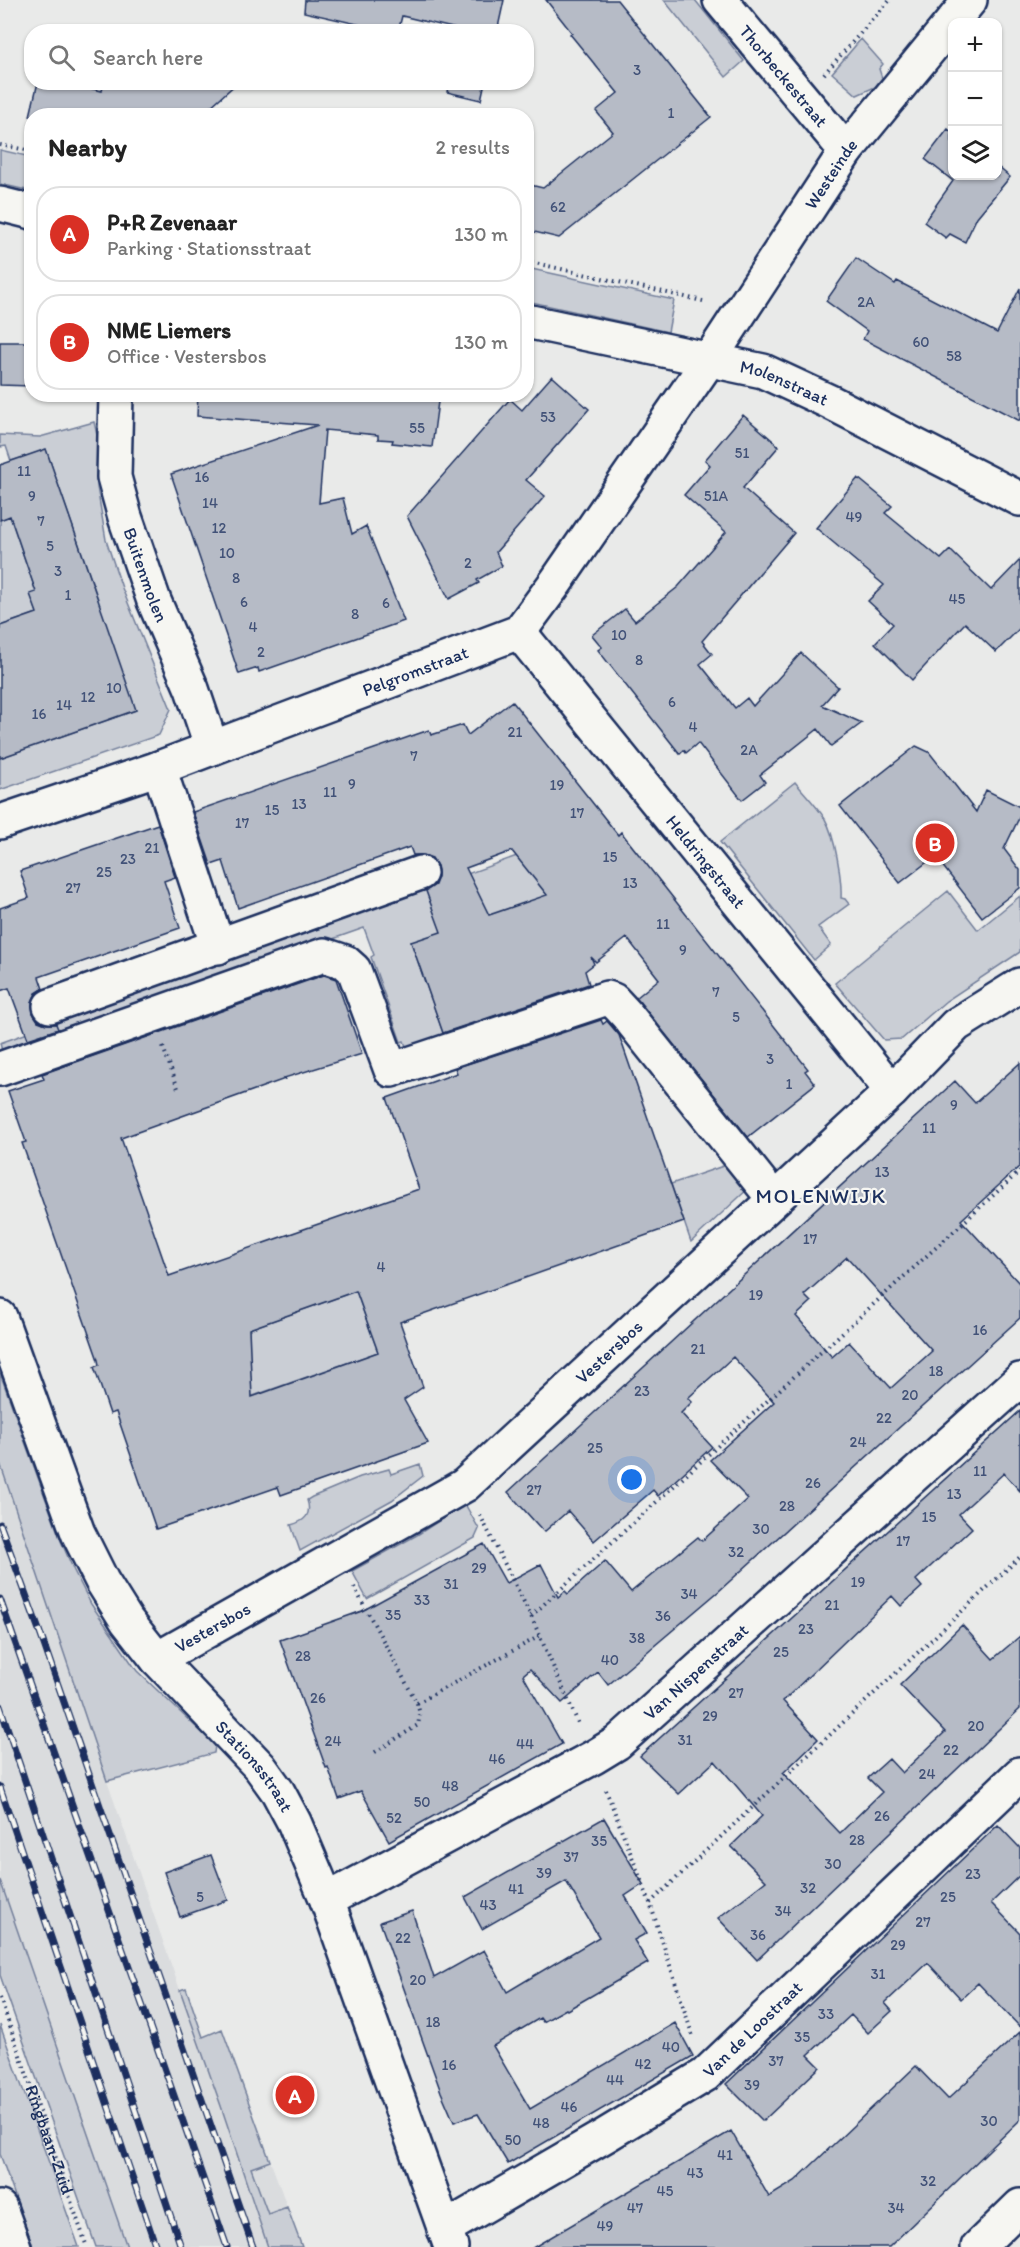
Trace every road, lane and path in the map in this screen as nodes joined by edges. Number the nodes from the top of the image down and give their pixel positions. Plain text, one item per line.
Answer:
1 (720, 0) edge
2 (890, 0) edge
3 (970, 0) edge
4 (802, 99) junction
5 (0, 144) edge
6 (24, 149) edge
7 (846, 151) junction
8 (0, 204) edge
9 (24, 210) edge
10 (534, 263) edge
11 (737, 317) junction
12 (534, 323) edge
13 (709, 360) junction
14 (116, 402) edge
15 (1020, 499) edge
16 (519, 632) junction
17 (212, 748) junction
18 (159, 768) junction
19 (0, 822) edge
20 (420, 873) dead end
21 (218, 946) junction
22 (1020, 985) edge
23 (50, 1006) dead end
24 (152, 1015) junction
25 (0, 1069) edge
26 (179, 1091) dead end
27 (892, 1091) junction
28 (1020, 1171) edge
29 (774, 1199) junction
30 (0, 1317) edge
31 (1020, 1380) edge
32 (465, 1485) junction
33 (1020, 1557) edge
34 (338, 1558) junction
35 (531, 1616) junction
36 (540, 1636) junction
37 (157, 1659) junction
38 (417, 1703) junction
39 (372, 1754) dead end
40 (594, 1757) junction
41 (1020, 1774) edge
42 (327, 1900) junction
43 (650, 1903) junction
44 (0, 1998) edge
45 (705, 2075) junction
46 (1020, 2206) edge
47 (0, 2208) edge
48 (447, 2238) edge
49 (14, 2247) edge
50 (87, 2247) edge
51 (978, 2247) edge

1 - 4 street, Thorbeckestraat
2 - 4 path
3 - 7 street, Westeinde
4 - 7 street, Thorbeckestraat
5 - 6 path
7 - 11 street, Westeinde
8 - 9 street
10 - 11 path
11 - 13 street, Westeinde
12 - 13 street, Molenstraat
13 - 15 street, Molenstraat
13 - 16 street
14 - 17 street, Buitenmolen
16 - 17 street, Pelgromstraat
16 - 27 street, Heldringstraat
17 - 18 street, Pelgromstraat
18 - 19 street, Pelgromstraat
18 - 21 street
20 - 21 street
21 - 23 street
22 - 27 street, Vestersbos
24 - 25 street
24 - 26 path
24 - 29 street
27 - 29 street, Vestersbos
28 - 35 path
29 - 32 street, Vestersbos
30 - 37 street, Stationsstraat
31 - 40 street, Van Nispenstraat
32 - 34 street, Vestersbos
32 - 35 path
33 - 43 path
34 - 37 street, Vestersbos
34 - 38 path
35 - 36 path
36 - 38 path
36 - 40 path
37 - 42 street, Stationsstraat
38 - 39 path
40 - 42 street, Van Nispenstraat
40 - 43 path
41 - 45 street, Van de Loostraat
42 - 48 street, Stationsstraat
43 - 45 path
44 - 50 path, Ringbaan-Zuid
45 - 48 street, Van de Loostraat
46 - 51 street
47 - 49 street

